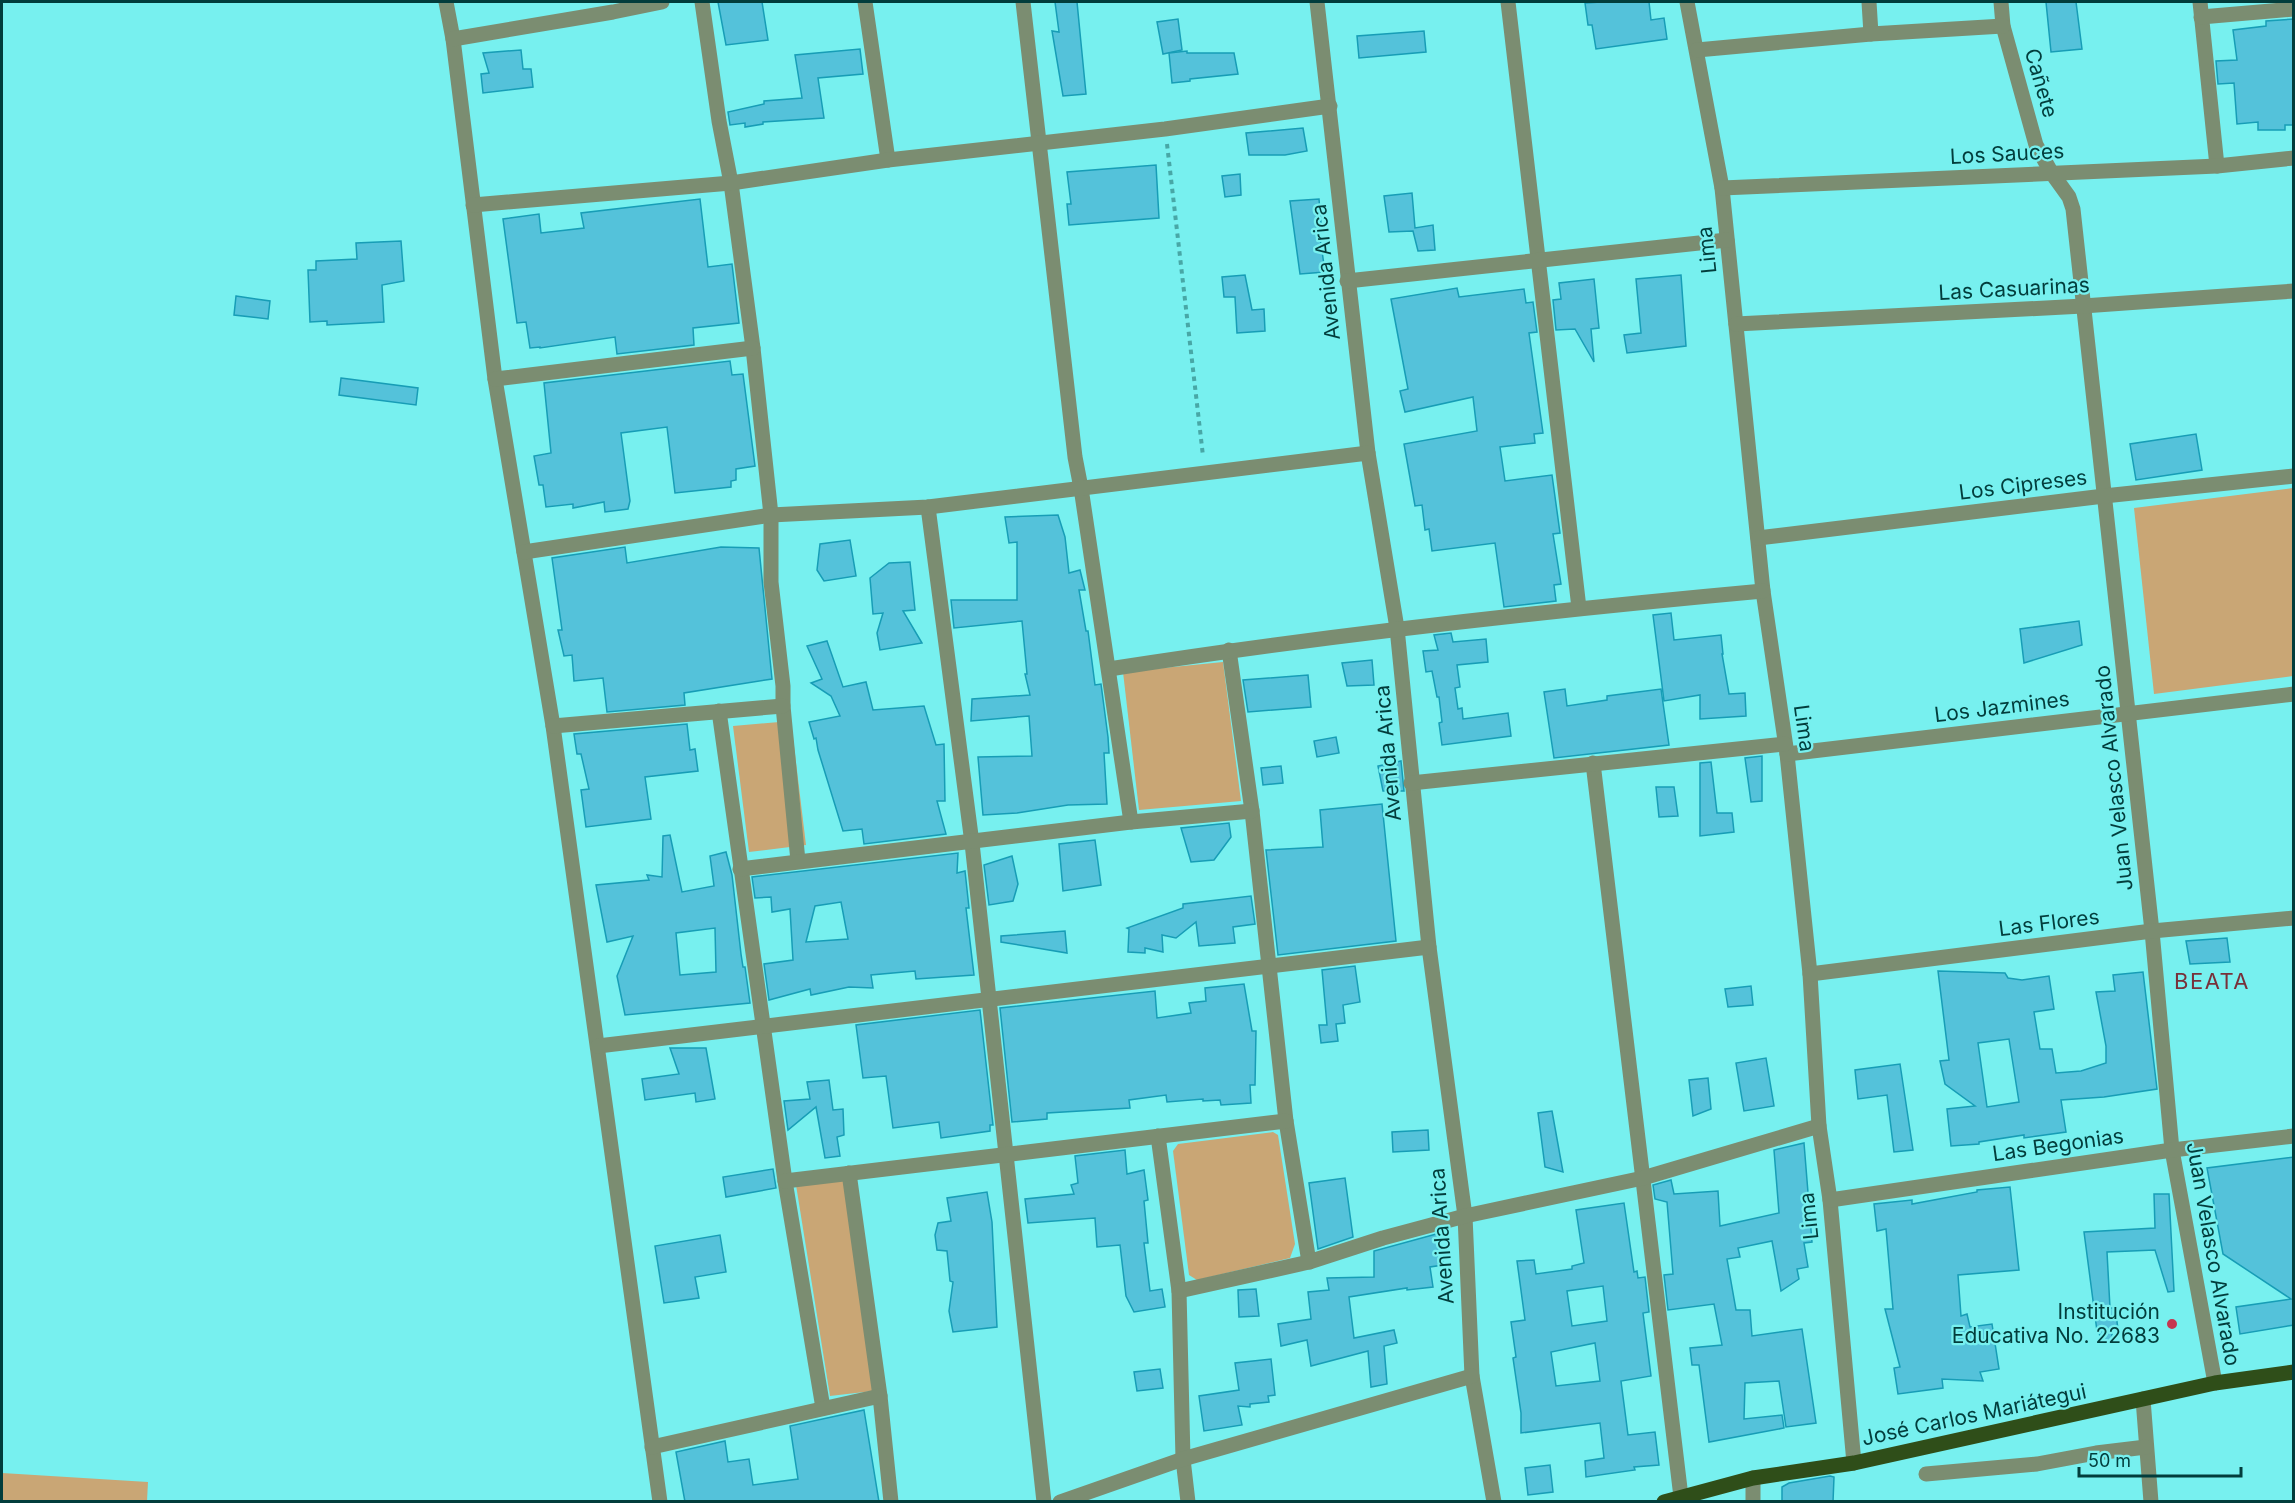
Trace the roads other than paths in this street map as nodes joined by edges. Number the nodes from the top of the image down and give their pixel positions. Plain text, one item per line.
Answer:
1 (446, 2) edge
2 (662, 2) edge
3 (702, 2) edge
4 (865, 2) edge
5 (1023, 2) edge
6 (1317, 2) edge
7 (1508, 2) edge
8 (1688, 2) edge
9 (1869, 2) edge
10 (2001, 2) edge
11 (612, 7) edge
12 (2200, 9) edge
13 (2294, 9) edge
14 (2003, 26) junction
15 (1871, 34) junction
16 (453, 39) junction
17 (1697, 50) junction
18 (1330, 106) junction
19 (1039, 142) junction
20 (2294, 158) edge
21 (888, 160) junction
22 (2217, 166) junction
23 (2051, 172) junction
24 (731, 183) junction
25 (1722, 188) junction
26 (473, 205) junction
27 (1727, 240) junction
28 (1538, 260) junction
29 (1347, 281) junction
30 (2294, 291) edge
31 (2083, 306) junction
32 (1736, 324) junction
33 (753, 348) junction
34 (495, 379) junction
35 (1368, 453) junction
36 (2294, 476) edge
37 (1081, 488) junction
38 (2104, 496) junction
39 (928, 507) junction
40 (771, 515) junction
41 (1758, 538) junction
42 (524, 552) junction
43 (1764, 591) junction
44 (1579, 608) junction
45 (1397, 628) junction
46 (1229, 650) junction
47 (1109, 669) junction
48 (2294, 694) edge
49 (783, 706) junction
50 (719, 711) junction
51 (2128, 712) junction
52 (553, 726) junction
53 (1786, 749) junction
54 (1593, 763) junction
55 (1411, 783) junction
56 (1252, 811) junction
57 (1131, 822) junction
58 (972, 843) junction
59 (798, 861) junction
60 (740, 869) junction
61 (2294, 918) edge
62 (2152, 931) junction
63 (1429, 947) junction
64 (1269, 967) junction
65 (1810, 974) junction
66 (988, 1001) junction
67 (764, 1026) junction
68 (598, 1046) junction
69 (1286, 1121) junction
70 (1819, 1126) junction
71 (1158, 1136) junction
72 (2294, 1136) edge
73 (2172, 1150) junction
74 (1004, 1155) junction
75 (849, 1173) junction
76 (1643, 1178) junction
77 (785, 1181) junction
78 (1830, 1200) junction
79 (1465, 1216) junction
80 (1309, 1262) junction
81 (1179, 1291) junction
82 (2294, 1372) edge
83 (1472, 1376) junction
84 (2215, 1383) junction
85 (880, 1396) junction
86 (2143, 1400) junction
87 (823, 1408) junction
88 (652, 1447) junction
89 (2146, 1447) junction
90 (1183, 1459) junction
91 (1854, 1463) junction
92 (1926, 1474) dead end
93 (1753, 1478) junction
94 (1682, 1497) junction
95 (660, 1502) edge
96 (891, 1502) edge
97 (1044, 1502) edge
98 (1060, 1502) edge
99 (1188, 1502) edge
100 (1494, 1502) edge
101 (1664, 1502) edge
102 (1753, 1502) edge
103 (2151, 1502) edge

1 - 16 street
2 - 11 street
3 - 24 street
4 - 21 street
5 - 19 street
6 - 18 street, Avenida Arica
7 - 28 street
8 - 17 street, Lima
9 - 15 street
10 - 14 street, Cañete
11 - 16 street
12 - 13 street
12 - 22 street
14 - 15 street
14 - 23 street, Cañete
15 - 17 street
16 - 26 street
17 - 25 street, Lima
18 - 19 street
18 - 29 street, Avenida Arica
19 - 21 street
19 - 37 street
20 - 22 street, Los Sauces
21 - 24 street
22 - 23 street, Los Sauces
23 - 25 street, Los Sauces
23 - 31 street, Juan Velasco Alvarado
24 - 26 street
24 - 33 street
25 - 27 street, Lima
26 - 34 street
27 - 28 street
27 - 32 street, Lima
28 - 29 street
28 - 44 street
29 - 35 street, Avenida Arica
30 - 31 street, Las Casuarinas
31 - 32 street, Las Casuarinas
31 - 38 street, Juan Velasco Alvarado
32 - 41 street, Lima
33 - 34 street
33 - 40 street
34 - 42 street
35 - 37 street
35 - 45 street, Avenida Arica
36 - 38 street, Los Cipreses
37 - 39 street
37 - 47 street
38 - 41 street, Los Cipreses
38 - 51 street, Juan Velasco Alvarado
39 - 40 street
39 - 58 street
40 - 42 street
40 - 49 street
41 - 43 street, Lima
42 - 52 street
43 - 44 street
43 - 53 street, Lima
44 - 45 street
45 - 46 street
45 - 55 street, Avenida Arica
46 - 47 street
46 - 56 street
47 - 57 street
48 - 51 street, Los Jazmines
49 - 50 street
49 - 59 street
50 - 52 street
50 - 60 street
51 - 53 street, Los Jazmines
51 - 62 street, Juan Velasco Alvarado
52 - 68 street
53 - 54 street, Los Jazmines
53 - 65 street, Lima
54 - 55 street, Los Jazmines
54 - 76 street
55 - 63 street, Avenida Arica
56 - 57 street
56 - 64 street
57 - 58 street
58 - 59 street
58 - 66 street
59 - 60 street
60 - 67 street
61 - 62 street, Las Flores
62 - 65 street, Las Flores
62 - 73 street, Juan Velasco Alvarado
63 - 64 street
63 - 79 street, Avenida Arica
64 - 66 street
64 - 69 street
65 - 70 street, Lima
66 - 67 street
66 - 74 street
67 - 68 street
67 - 77 street
68 - 88 street
69 - 71 street
69 - 80 street
70 - 76 street
70 - 78 street, Lima
71 - 74 street
71 - 81 street
72 - 73 street, Las Begonias
73 - 78 street, Las Begonias
73 - 84 street, Juan Velasco Alvarado
74 - 75 street
74 - 97 street
75 - 77 street
75 - 85 street
76 - 79 street
76 - 94 street
77 - 87 street
78 - 91 street, Lima
79 - 80 street
79 - 83 street, Avenida Arica
80 - 81 street
81 - 90 street
82 - 84 main road, José Carlos Mariátegui
83 - 90 street
83 - 100 street, Avenida Arica
84 - 86 main road, José Carlos Mariátegui
85 - 87 street
85 - 96 street
86 - 89 street
86 - 91 main road, José Carlos Mariátegui
87 - 88 street
88 - 95 street
89 - 92 street
89 - 103 street
90 - 98 street
90 - 99 street
91 - 93 main road, José Carlos Mariátegui
93 - 94 main road, José Carlos Mariátegui
93 - 102 street
94 - 101 main road, José Carlos Mariátegui

